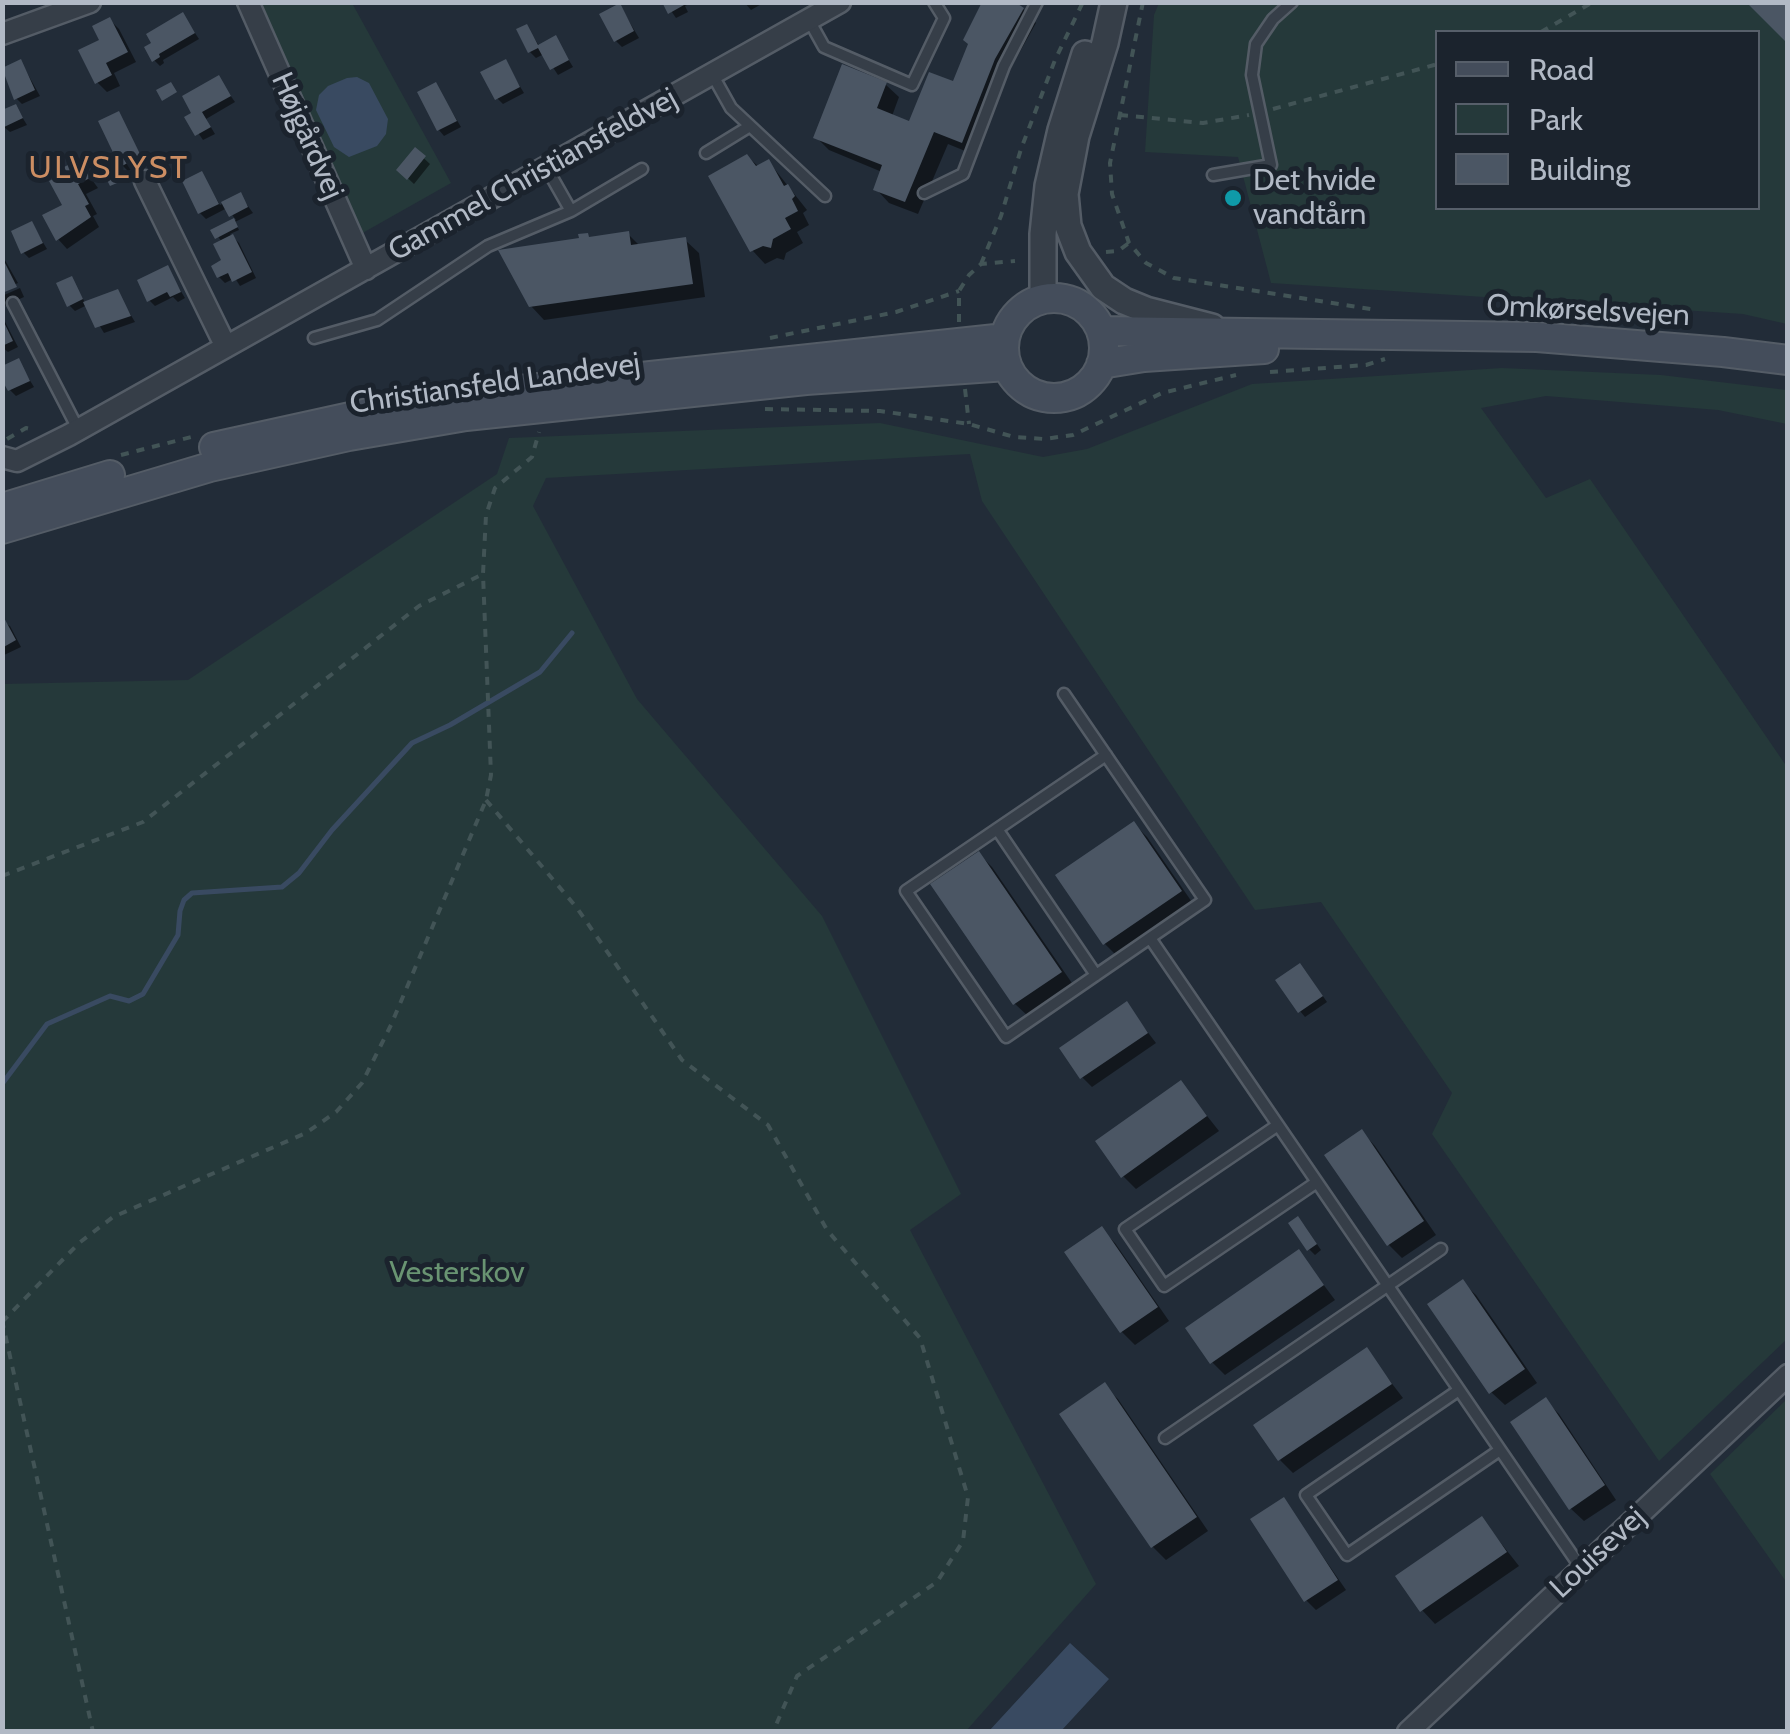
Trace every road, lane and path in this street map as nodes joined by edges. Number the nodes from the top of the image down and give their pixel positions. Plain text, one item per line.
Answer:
1 (90, 2) edge
2 (248, 2) edge
3 (840, 2) edge
4 (934, 2) edge
5 (1037, 2) edge
6 (1083, 2) edge
7 (1104, 2) edge
8 (1114, 2) edge
9 (1143, 2) edge
10 (1292, 2) edge
11 (1593, 2) edge
12 (809, 20) junction
13 (1544, 30) edge
14 (2, 34) edge
15 (1435, 65) edge
16 (712, 74) junction
17 (1258, 113) junction
18 (1120, 115) junction
19 (750, 126) junction
20 (706, 153) dead end
21 (546, 167) junction
22 (642, 169) dead end
23 (1213, 176) dead end
24 (146, 181) dead end
25 (924, 193) dead end
26 (825, 196) dead end
27 (571, 212) junction
28 (1129, 243) junction
29 (1102, 253) dead end
30 (1015, 261) dead end
31 (981, 264) junction
32 (366, 269) junction
33 (959, 291) junction
34 (1043, 299) junction
35 (13, 303) dead end
36 (865, 318) dead end
37 (960, 326) dead end
38 (1100, 331) junction
39 (1232, 333) junction
40 (1391, 335) junction
41 (314, 338) dead end
42 (226, 347) junction
43 (1006, 352) junction
44 (1788, 360) edge
45 (1101, 364) junction
46 (1257, 373) dead end
47 (1238, 374) dead end
48 (964, 385) dead end
49 (759, 408) dead end
50 (969, 424) junction
51 (541, 426) dead end
52 (78, 429) junction
53 (2, 457) edge
54 (2, 508) edge
55 (2, 529) edge
56 (483, 574) junction
57 (1064, 694) dead end
58 (1106, 754) junction
59 (486, 800) junction
60 (997, 829) junction
61 (2, 876) edge
62 (1150, 938) junction
63 (1096, 974) junction
64 (1278, 1125) junction
65 (1317, 1182) junction
66 (1441, 1249) dead end
67 (1388, 1286) junction
68 (3, 1321) edge
69 (1788, 1375) edge
70 (1459, 1390) junction
71 (1165, 1438) dead end
72 (1500, 1450) junction
73 (1581, 1569) junction
74 (94, 1732) edge
75 (773, 1732) edge
76 (1408, 1732) edge

1 - 14 street
2 - 32 street, Højgårdvej
3 - 12 street, Gammel Christiansfeldvej
4 - 12 lane
5 - 25 lane
6 - 31 path
7 - 34 street
8 - 39 street
9 - 18 path
10 - 17 lane
11 - 13 path
12 - 16 street, Gammel Christiansfeldvej
15 - 17 path
16 - 19 lane
16 - 21 street, Gammel Christiansfeldvej
17 - 18 path
17 - 23 lane
18 - 28 path
19 - 20 lane
19 - 26 lane
21 - 27 lane
21 - 32 street, Gammel Christiansfeldvej
22 - 27 lane
24 - 42 street
27 - 41 lane
28 - 29 path
28 - 40 path
30 - 31 path
31 - 33 path
32 - 42 street, Gammel Christiansfeldvej
33 - 36 path
33 - 37 path
34 - 38 main road
34 - 43 main road
35 - 52 lane
38 - 39 main road, Omkørselsvejen
38 - 45 main road
39 - 40 main road, Omkørselsvejen
40 - 44 main road, Omkørselsvejen
40 - 45 main road, Omkørselsvejen
40 - 46 path
42 - 52 street, Gammel Christiansfeldvej
43 - 45 main road
43 - 54 main road, Christiansfeld Landevej
43 - 55 main road, Christiansfeld Landevej
47 - 50 path
48 - 50 path
49 - 50 path
51 - 56 path
52 - 53 street, Gammel Christiansfeldvej
56 - 59 path
56 - 61 path
57 - 58 lane
58 - 60 lane
58 - 62 lane
59 - 68 path
59 - 75 path
60 - 63 lane
60 - 63 lane
62 - 63 lane
62 - 64 lane
64 - 65 lane
64 - 65 lane
65 - 67 lane
66 - 67 lane
67 - 70 lane
67 - 71 lane
68 - 74 path
69 - 73 street, Louisevej
70 - 72 lane
70 - 72 lane
72 - 73 lane
73 - 76 street, Louisevej

